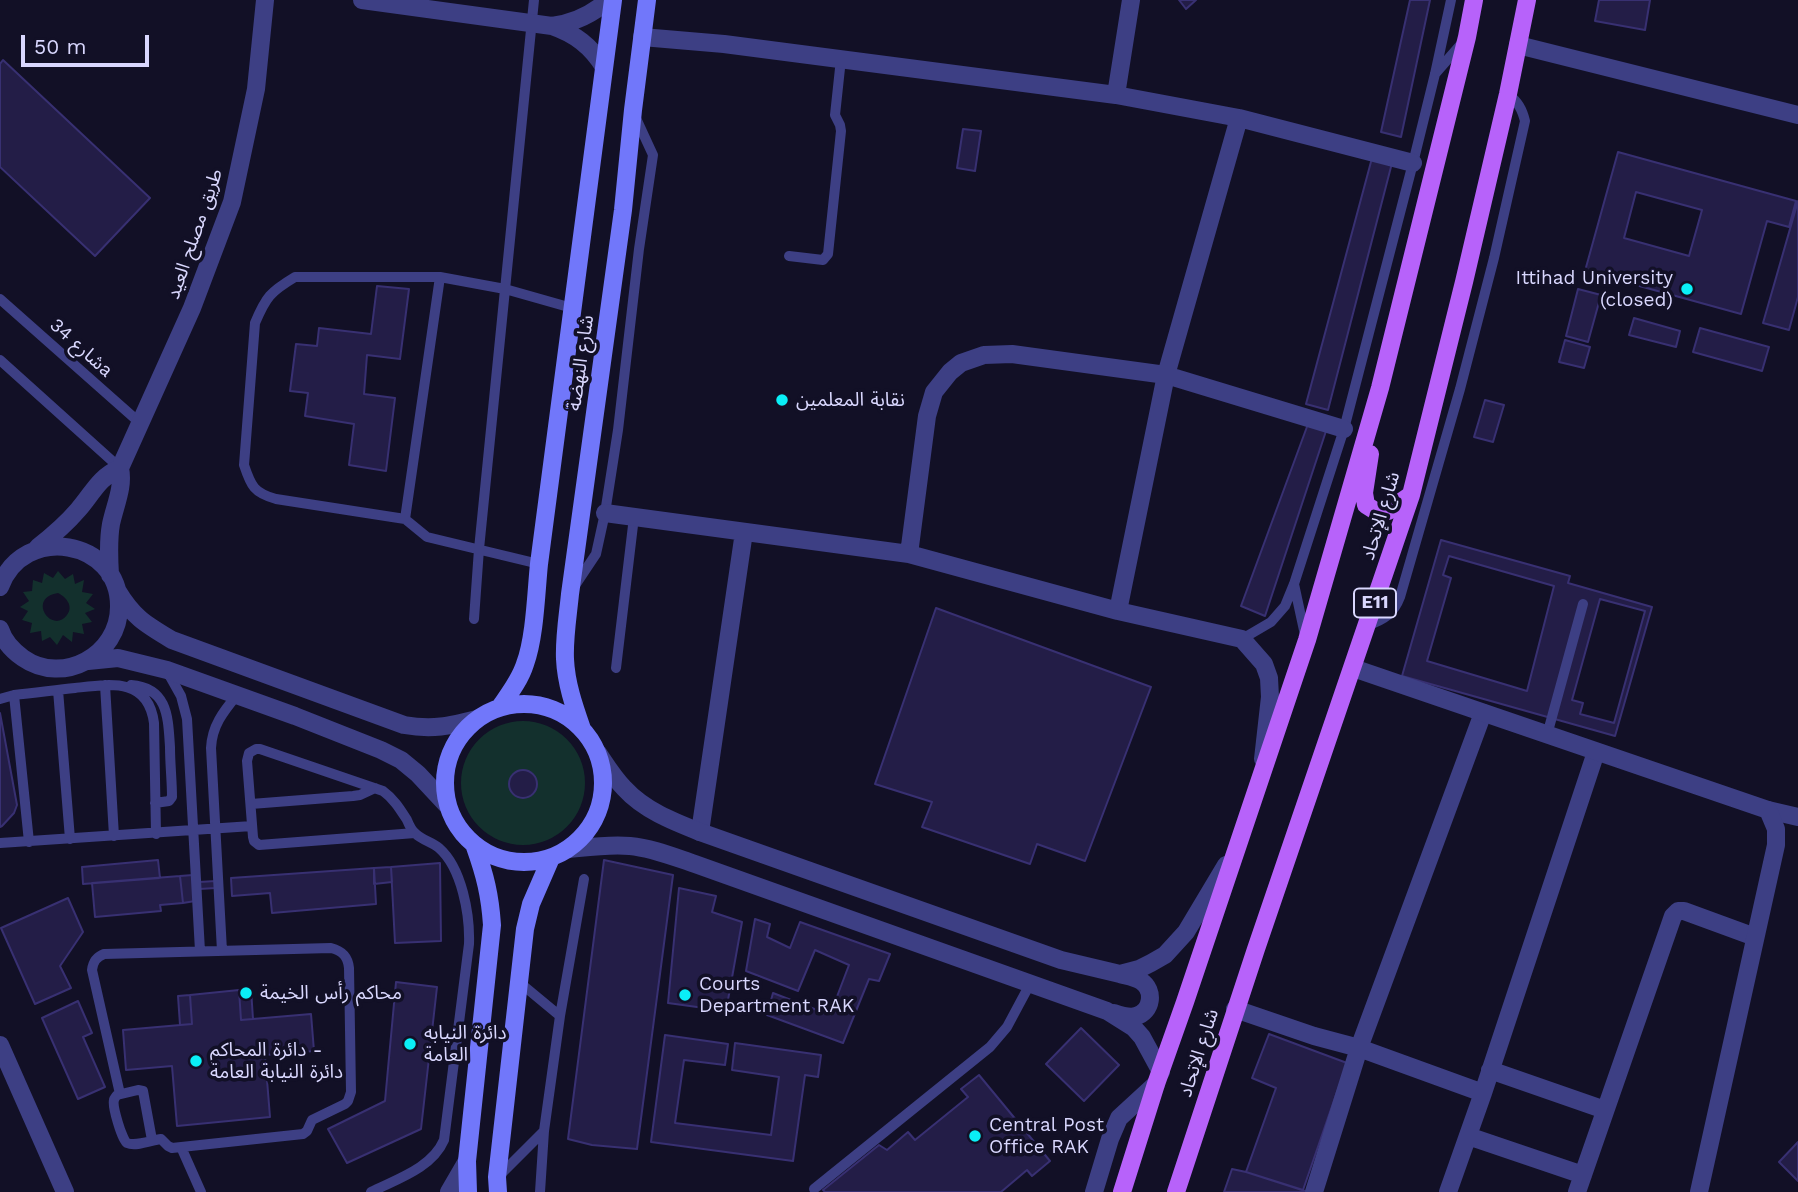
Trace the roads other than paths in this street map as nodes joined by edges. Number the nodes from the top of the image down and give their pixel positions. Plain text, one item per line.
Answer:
1 (265, 0) edge
2 (368, 0) edge
3 (534, 0) edge
4 (610, 0) edge
5 (647, 0) edge
6 (1131, 0) edge
7 (1451, 0) edge
8 (1474, 0) edge
9 (1527, 0) edge
10 (531, 23) junction
11 (552, 26) junction
12 (642, 37) junction
13 (1467, 37) junction
14 (1518, 45) junction
15 (841, 59) junction
16 (604, 67) junction
17 (1435, 74) junction
18 (1507, 94) junction
19 (1116, 95) junction
20 (633, 110) junction
21 (1798, 115) edge
22 (1239, 118) junction
23 (1413, 163) junction
24 (789, 256) dead end
25 (440, 277) junction
26 (505, 289) junction
27 (0, 299) edge
28 (572, 308) junction
29 (1455, 315) junction
30 (1478, 320) junction
31 (0, 360) edge
32 (1166, 375) junction
33 (1380, 388) junction
34 (140, 423) junction
35 (1344, 429) junction
36 (120, 468) junction
37 (1411, 495) junction
38 (605, 513) junction
39 (634, 517) junction
40 (405, 519) junction
41 (744, 532) junction
42 (479, 549) junction
43 (33, 551) junction
44 (908, 554) junction
45 (539, 564) junction
46 (1, 582) edge
47 (114, 582) junction
48 (1294, 584) junction
49 (570, 594) junction
50 (1583, 604) dead end
51 (1118, 611) junction
52 (474, 619) dead end
53 (1368, 625) junction
54 (0, 629) edge
55 (1242, 639) junction
56 (1307, 640) junction
57 (0, 654) edge
58 (88, 661) junction
59 (30, 663) junction
60 (616, 668) dead end
61 (1353, 668) junction
62 (167, 670) junction
63 (105, 685) junction
64 (124, 686) junction
65 (58, 690) junction
66 (14, 695) junction
67 (237, 695) junction
68 (0, 699) edge
69 (500, 707) junction
70 (1483, 713) junction
71 (477, 719) junction
72 (582, 729) junction
73 (1547, 735) junction
74 (1596, 752) junction
75 (598, 753) junction
76 (1261, 777) junction
77 (375, 788) junction
78 (155, 803) junction
79 (251, 804) junction
80 (446, 804) junction
81 (1768, 810) junction
82 (1798, 817) edge
83 (252, 826) junction
84 (215, 829) junction
85 (194, 831) junction
86 (699, 832) junction
87 (415, 833) junction
88 (156, 834) junction
89 (114, 836) junction
90 (70, 839) junction
91 (29, 842) junction
92 (0, 843) edge
93 (475, 847) junction
94 (569, 849) junction
95 (1236, 850) junction
96 (551, 858) junction
97 (584, 879) dead end
98 (1755, 937) junction
99 (200, 951) junction
100 (222, 951) junction
101 (466, 966) junction
102 (488, 969) junction
103 (1120, 974) junction
104 (519, 982) junction
105 (1030, 984) junction
106 (1235, 1009) junction
107 (1107, 1012) junction
108 (559, 1016) junction
109 (0, 1045) edge
110 (1359, 1048) junction
111 (1490, 1070) junction
112 (1159, 1078) junction
113 (1483, 1093) junction
114 (120, 1094) junction
115 (1605, 1110) junction
116 (544, 1131) junction
117 (1468, 1136) junction
118 (152, 1140) junction
119 (181, 1147) junction
120 (467, 1161) junction
121 (1580, 1183) edge
122 (498, 1185) edge
123 (814, 1189) dead end
124 (65, 1192) edge
125 (201, 1192) edge
126 (371, 1192) edge
127 (449, 1192) edge
128 (468, 1192) edge
129 (541, 1192) edge
130 (1094, 1192) edge
131 (1122, 1192) edge
132 (1176, 1192) edge
133 (1314, 1192) edge
134 (1448, 1192) edge
135 (1699, 1192) edge

1 - 34 street, طريق مصلح العيد
2 - 10 street
3 - 10 lane
4 - 11 street
4 - 16 main road, شارع النهضة
5 - 12 main road, شارع النهضة
6 - 19 street
7 - 17 lane
8 - 13 main road, شارع الإتحاد
9 - 14 main road, شارع الإتحاد / E11
10 - 11 street
10 - 26 lane
11 - 16 street
12 - 15 street
12 - 20 main road, شارع النهضة
13 - 17 lane
13 - 33 main road, شارع الإتحاد
14 - 18 main road, شارع الإتحاد / E11
14 - 21 street
15 - 19 street
15 - 24 lane
16 - 28 main road, شارع النهضة
17 - 23 lane
18 - 29 main road, شارع الإتحاد / E11
18 - 30 lane
19 - 22 street
20 - 38 lane
20 - 49 main road, شارع النهضة
22 - 23 street
22 - 32 street
23 - 35 lane
25 - 26 lane
25 - 40 lane
25 - 40 lane
26 - 28 lane
26 - 42 lane
27 - 34 lane, شارع 34a
28 - 45 main road, شارع النهضة
29 - 30 lane
29 - 37 main road, شارع الإتحاد / E11
30 - 53 lane
31 - 36 lane
32 - 35 street
32 - 44 street
32 - 51 street
33 - 37 main road
33 - 56 main road, شارع الإتحاد
34 - 36 street, طريق مصلح العيد
35 - 48 lane
36 - 43 street, طريق مصلح العيد
36 - 47 street, طريق مصلح العيد
37 - 53 main road, شارع الإتحاد / E11
38 - 39 street
38 - 49 lane
39 - 41 street
39 - 60 lane
40 - 42 lane
41 - 44 street
41 - 86 street
42 - 45 lane
42 - 52 lane
43 - 46 street, طريق مصلح العيد
43 - 47 street
44 - 51 street
45 - 69 main road, شارع النهضة
47 - 58 street, طريق مصلح العيد
47 - 71 street
48 - 55 lane
48 - 56 lane
49 - 72 main road, شارع النهضة
50 - 73 lane
51 - 55 street
53 - 61 main road, شارع الإتحاد / E11
54 - 59 street
55 - 76 street
56 - 76 main road, شارع الإتحاد
57 - 59 street
58 - 59 street
58 - 62 street
61 - 70 street
61 - 106 main road, شارع الإتحاد / E11
62 - 67 street
62 - 85 lane
63 - 64 lane
63 - 65 lane
63 - 89 lane
64 - 78 lane
64 - 78 lane
65 - 66 lane
65 - 90 lane
66 - 68 lane
66 - 91 lane
67 - 80 street
67 - 84 lane
69 - 71 main road
69 - 72 main road
70 - 73 street
70 - 110 street
71 - 80 main road
72 - 75 main road
73 - 74 street
74 - 81 street
74 - 111 street
75 - 86 street
75 - 94 main road
76 - 95 main road, شارع الإتحاد
77 - 79 lane
77 - 79 lane
77 - 87 lane
78 - 88 lane
79 - 83 lane
80 - 93 main road
81 - 82 street
81 - 98 street
83 - 84 lane
83 - 87 lane
84 - 85 lane
84 - 100 lane
85 - 88 lane
85 - 99 lane
86 - 103 street
87 - 101 lane
88 - 89 lane
89 - 90 lane
90 - 91 lane
91 - 92 lane
93 - 96 main road
93 - 102 main road
94 - 96 main road
94 - 105 street
95 - 103 street
95 - 112 main road, شارع الإتحاد
96 - 104 main road
97 - 108 lane
98 - 115 street
98 - 135 street
99 - 100 lane
99 - 114 lane
100 - 119 lane
101 - 102 lane
101 - 126 lane
102 - 120 main road
103 - 107 street
104 - 108 lane
104 - 122 main road
105 - 107 street
105 - 123 lane
106 - 110 street
106 - 132 main road, شارع الإتحاد / E11
107 - 112 street
108 - 116 lane
109 - 124 street
110 - 113 street
110 - 133 street
111 - 113 street
111 - 115 street
112 - 130 street
112 - 131 main road, شارع الإتحاد
113 - 117 street
114 - 118 lane
114 - 118 lane
115 - 121 street
116 - 122 lane
116 - 129 lane
117 - 121 street
117 - 134 street
118 - 119 lane
119 - 125 lane
120 - 127 street
120 - 128 main road

